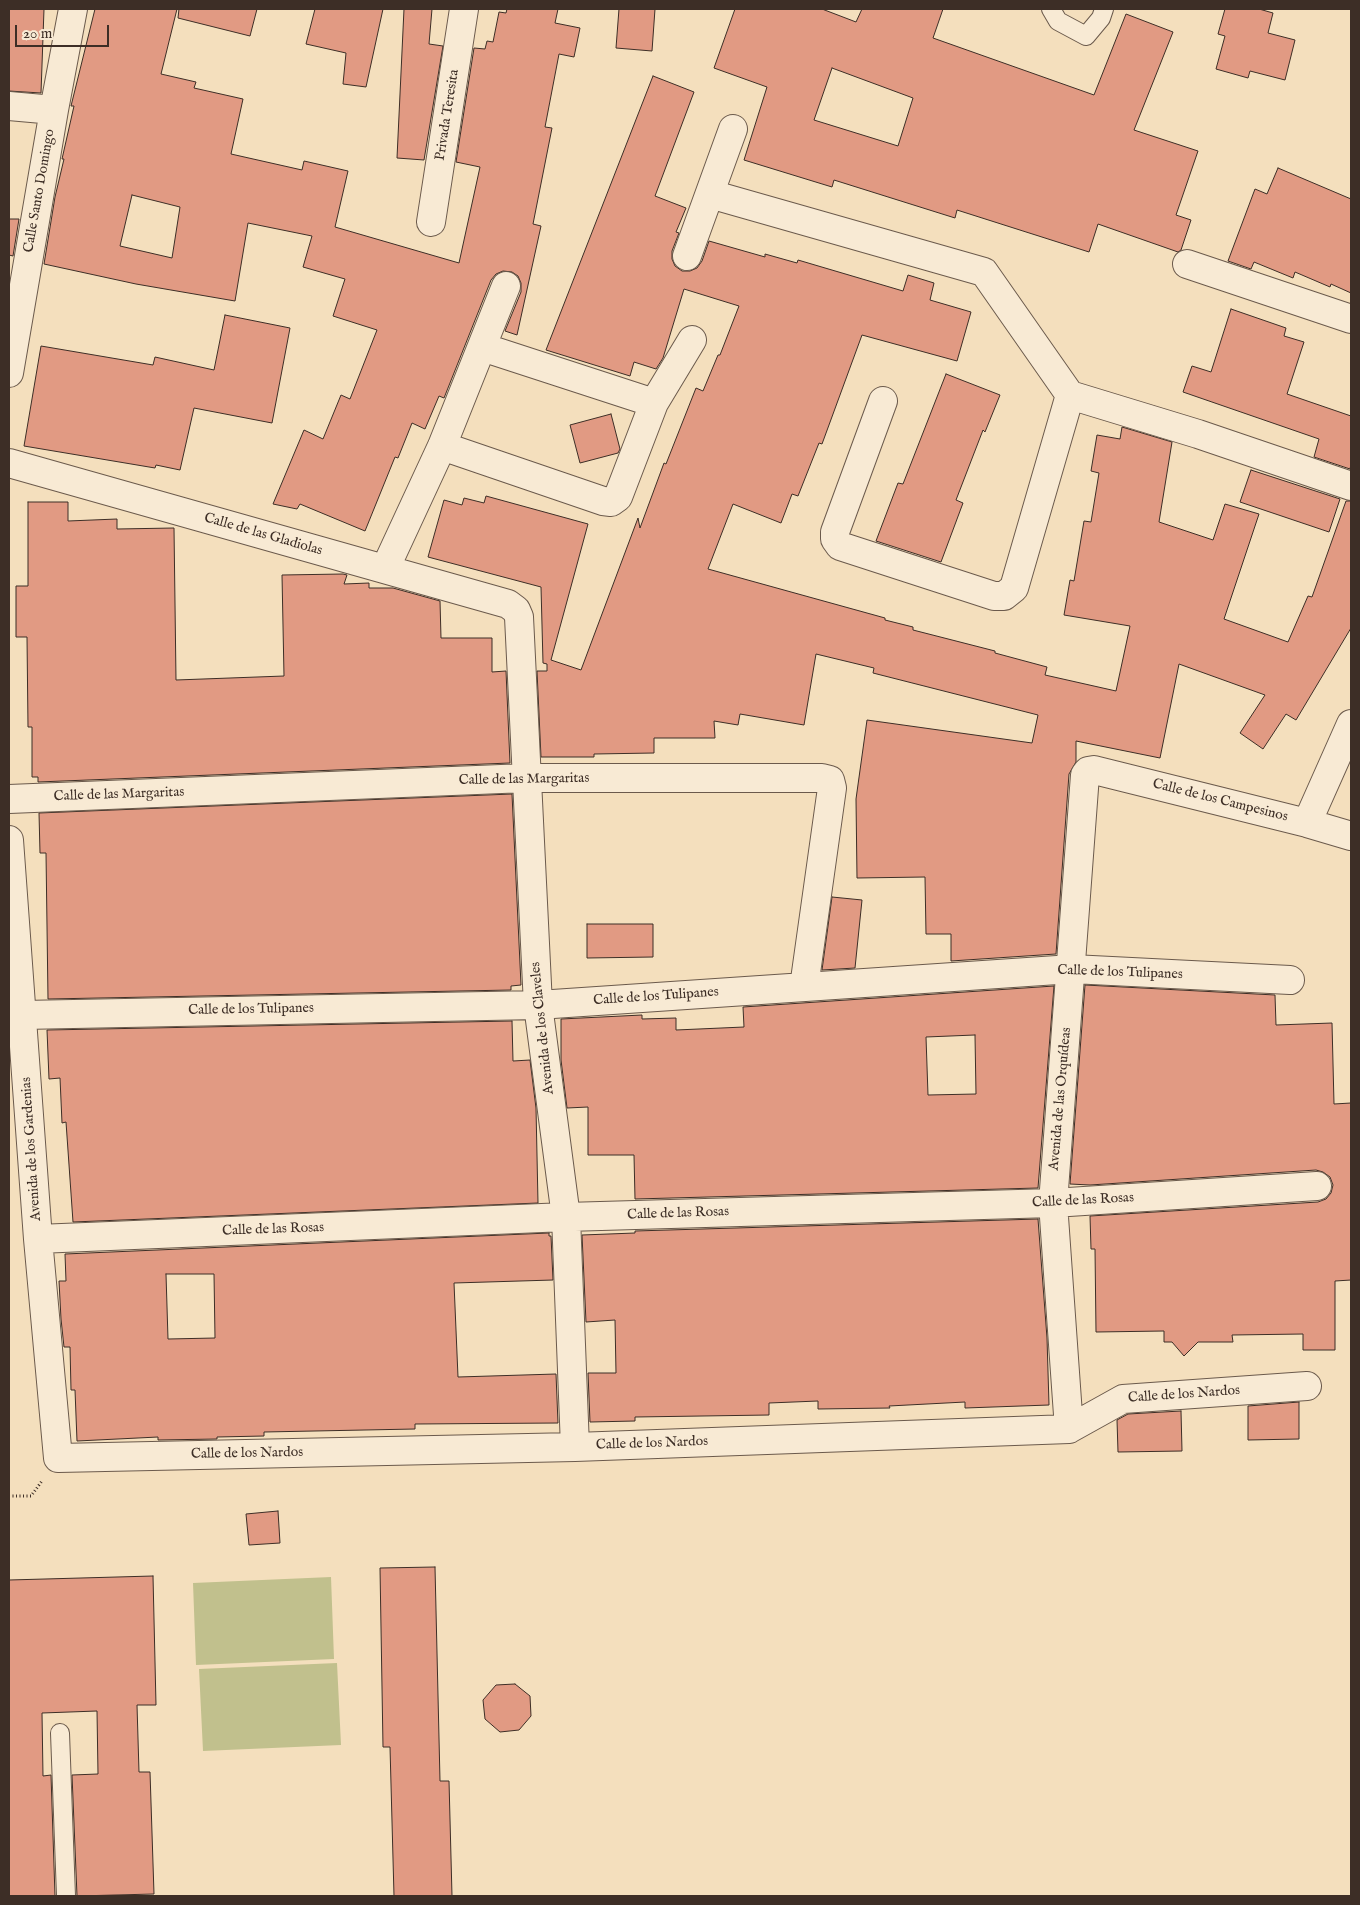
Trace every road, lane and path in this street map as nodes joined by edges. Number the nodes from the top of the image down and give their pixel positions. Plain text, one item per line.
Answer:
1 (73, 9) edge
2 (464, 9) edge
3 (1051, 9) edge
4 (1104, 9) edge
5 (9, 106) edge
6 (54, 110) junction
7 (732, 129) dead end
8 (710, 194) junction
9 (432, 222) dead end
10 (687, 256) dead end
11 (1187, 264) dead end
12 (506, 286) dead end
13 (1351, 319) edge
14 (692, 340) dead end
15 (482, 347) junction
16 (9, 374) edge
17 (1070, 396) junction
18 (883, 401) dead end
19 (654, 403) junction
20 (442, 446) junction
21 (9, 463) edge
22 (1351, 486) edge
23 (385, 569) junction
24 (516, 610) joint
25 (1351, 724) edge
26 (1088, 771) joint
27 (526, 778) junction
28 (9, 799) edge
29 (1307, 823) junction
30 (1351, 836) edge
31 (9, 840) edge
32 (1072, 969) junction
33 (1290, 980) dead end
34 (804, 987) junction
35 (538, 1004) junction
36 (22, 1014) junction
37 (1317, 1186) dead end
38 (1053, 1204) junction
39 (566, 1218) junction
40 (38, 1239) junction
41 (1307, 1386) dead end
42 (1069, 1429) junction
43 (575, 1447) junction
44 (58, 1458) junction
45 (9, 1496) edge
46 (60, 1733) dead end
47 (66, 1896) edge

1 - 6 street, Calle Santo Domingo
2 - 9 street, Privada Teresita
3 - 4 lane
5 - 6 street
6 - 16 street, Calle Santo Domingo
7 - 8 street
8 - 10 street
8 - 17 street
11 - 13 street
12 - 15 street
14 - 19 street
15 - 19 street
15 - 20 street
17 - 18 street
17 - 22 street
19 - 20 street
20 - 23 street
21 - 23 street, Calle de las Gladiolas
23 - 24 street, Calle de las Gladiolas
24 - 27 street, Avenida de los Claveles
25 - 29 street
26 - 29 street, Calle de los Campesinos
26 - 32 street, Avenida de las Orquídeas
27 - 28 street, Calle de las Margaritas
27 - 34 street, Calle de las Margaritas
27 - 35 street, Avenida de los Claveles
29 - 30 street, Calle de los Campesinos
31 - 36 street, Avenida de los Gardenias
32 - 33 street, Calle de los Tulipanes
32 - 34 street, Calle de los Tulipanes
32 - 38 street, Avenida de las Orquídeas
34 - 35 street, Calle de los Tulipanes
35 - 36 street, Calle de los Tulipanes
35 - 39 street, Avenida de los Claveles
36 - 40 street, Avenida de los Gardenias
37 - 38 street, Calle de las Rosas
38 - 39 street, Calle de las Rosas
38 - 42 street, Avenida de las Orquídeas
39 - 40 street, Calle de las Rosas
39 - 43 street, Avenida de los Claveles
40 - 44 street, Avenida de los Gardenias
41 - 42 street, Calle de los Nardos
42 - 43 street, Calle de los Nardos
43 - 44 street, Calle de los Nardos
44 - 45 path
46 - 47 lane

